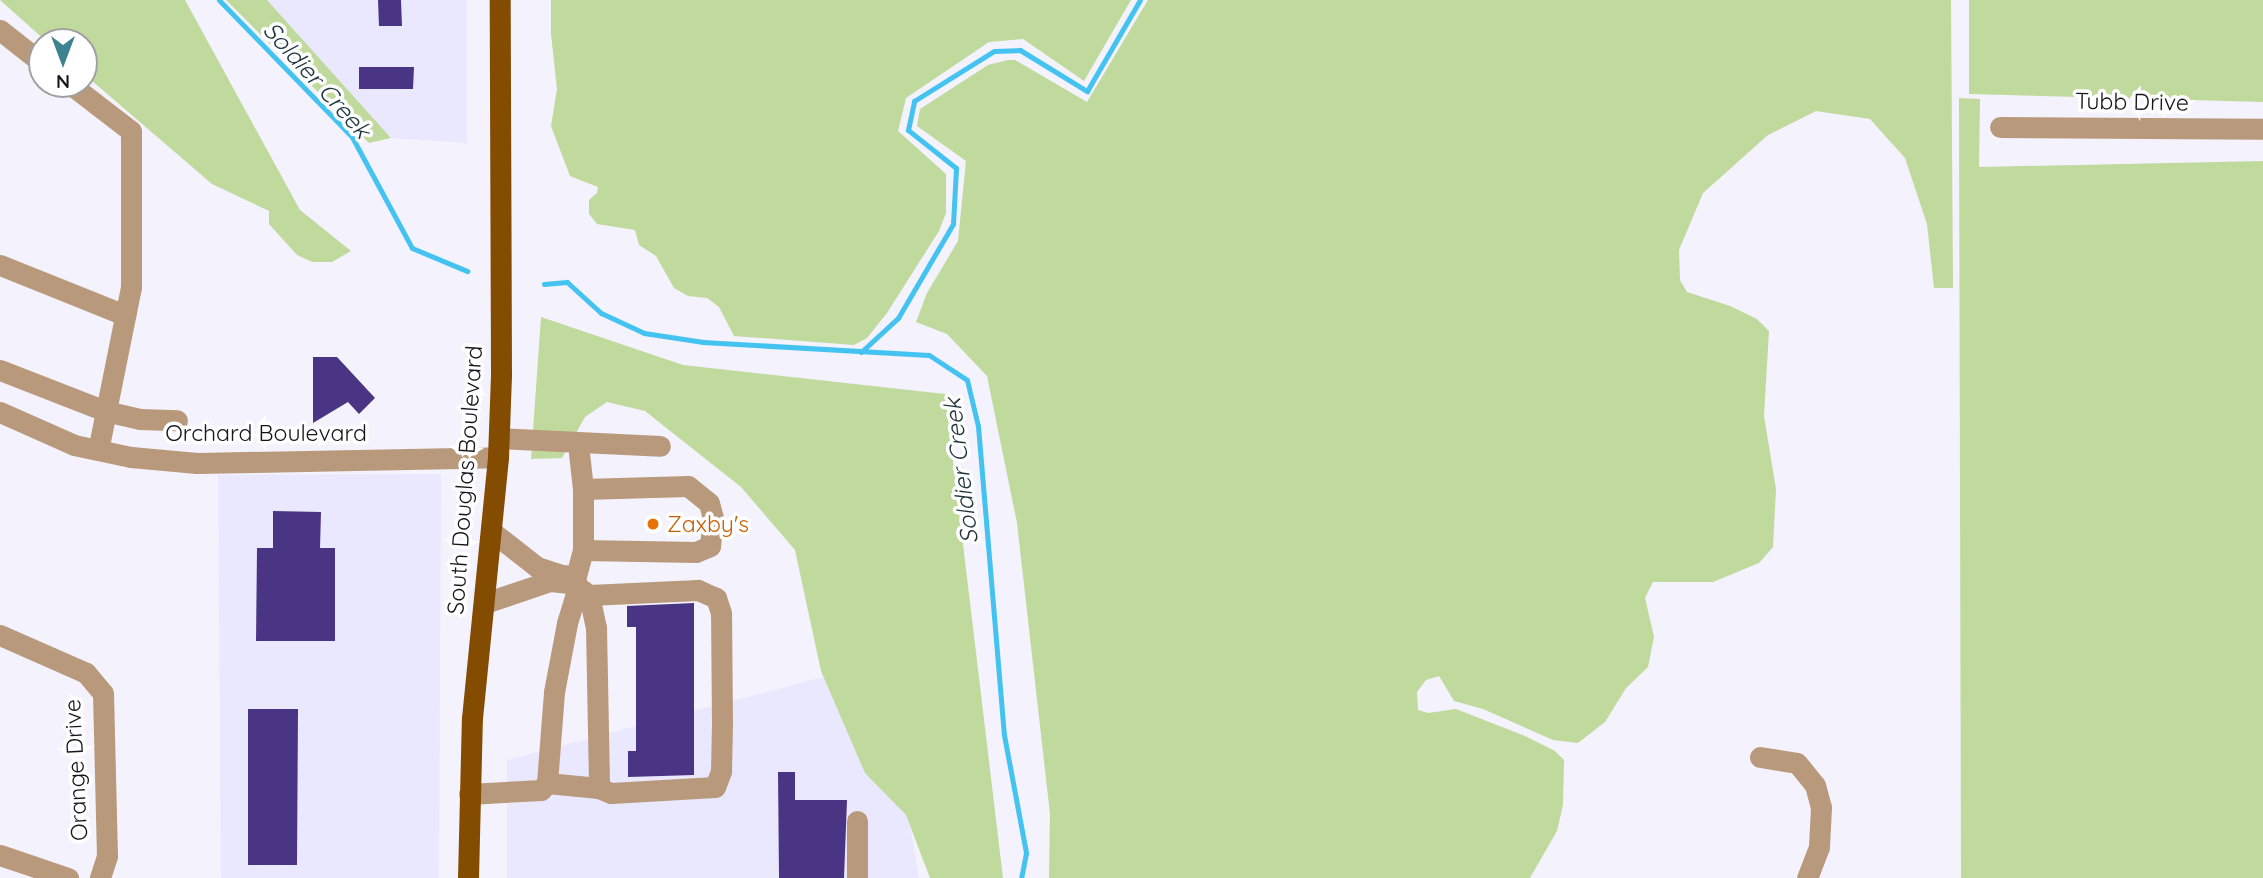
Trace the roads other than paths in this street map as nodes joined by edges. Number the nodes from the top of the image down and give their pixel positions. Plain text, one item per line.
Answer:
1 (500, 0) edge
2 (0, 30) edge
3 (28, 51) edge
4 (88, 98) edge
5 (2000, 127) dead end
6 (2263, 130) edge
7 (0, 265) edge
8 (125, 315) junction
9 (0, 370) edge
10 (106, 411) junction
11 (0, 412) edge
12 (177, 420) dead end
13 (578, 443) junction
14 (660, 446) dead end
15 (498, 447) junction
16 (98, 450) junction
17 (583, 489) junction
18 (491, 531) junction
19 (583, 550) junction
20 (570, 584) junction
21 (485, 603) junction
22 (0, 635) edge
23 (1760, 757) dead end
24 (547, 783) junction
25 (599, 788) junction
26 (469, 794) junction
27 (857, 821) dead end
28 (0, 855) edge
29 (68, 878) edge
30 (100, 878) edge
31 (468, 878) edge
32 (857, 878) edge
33 (1807, 878) edge

1 - 15 main road, South Douglas Boulevard
2 - 3 street
4 - 8 street
5 - 6 street, Tubb Drive
7 - 8 street
8 - 10 street
9 - 10 street
10 - 12 street
10 - 16 street
11 - 16 street, Orchard Boulevard
13 - 14 street, Orchard Boulevard
13 - 15 street, Orchard Boulevard
13 - 17 street
15 - 16 street, Orchard Boulevard
15 - 18 main road, South Douglas Boulevard
17 - 19 street
17 - 19 street
18 - 20 street
18 - 21 main road, South Douglas Boulevard
19 - 20 street
20 - 21 street
20 - 24 street
20 - 25 street
20 - 25 street
21 - 26 main road, South Douglas Boulevard
22 - 30 street, Orange Drive
23 - 33 street
24 - 25 street
24 - 26 street
26 - 31 main road, South Douglas Boulevard
27 - 32 street
28 - 29 street

